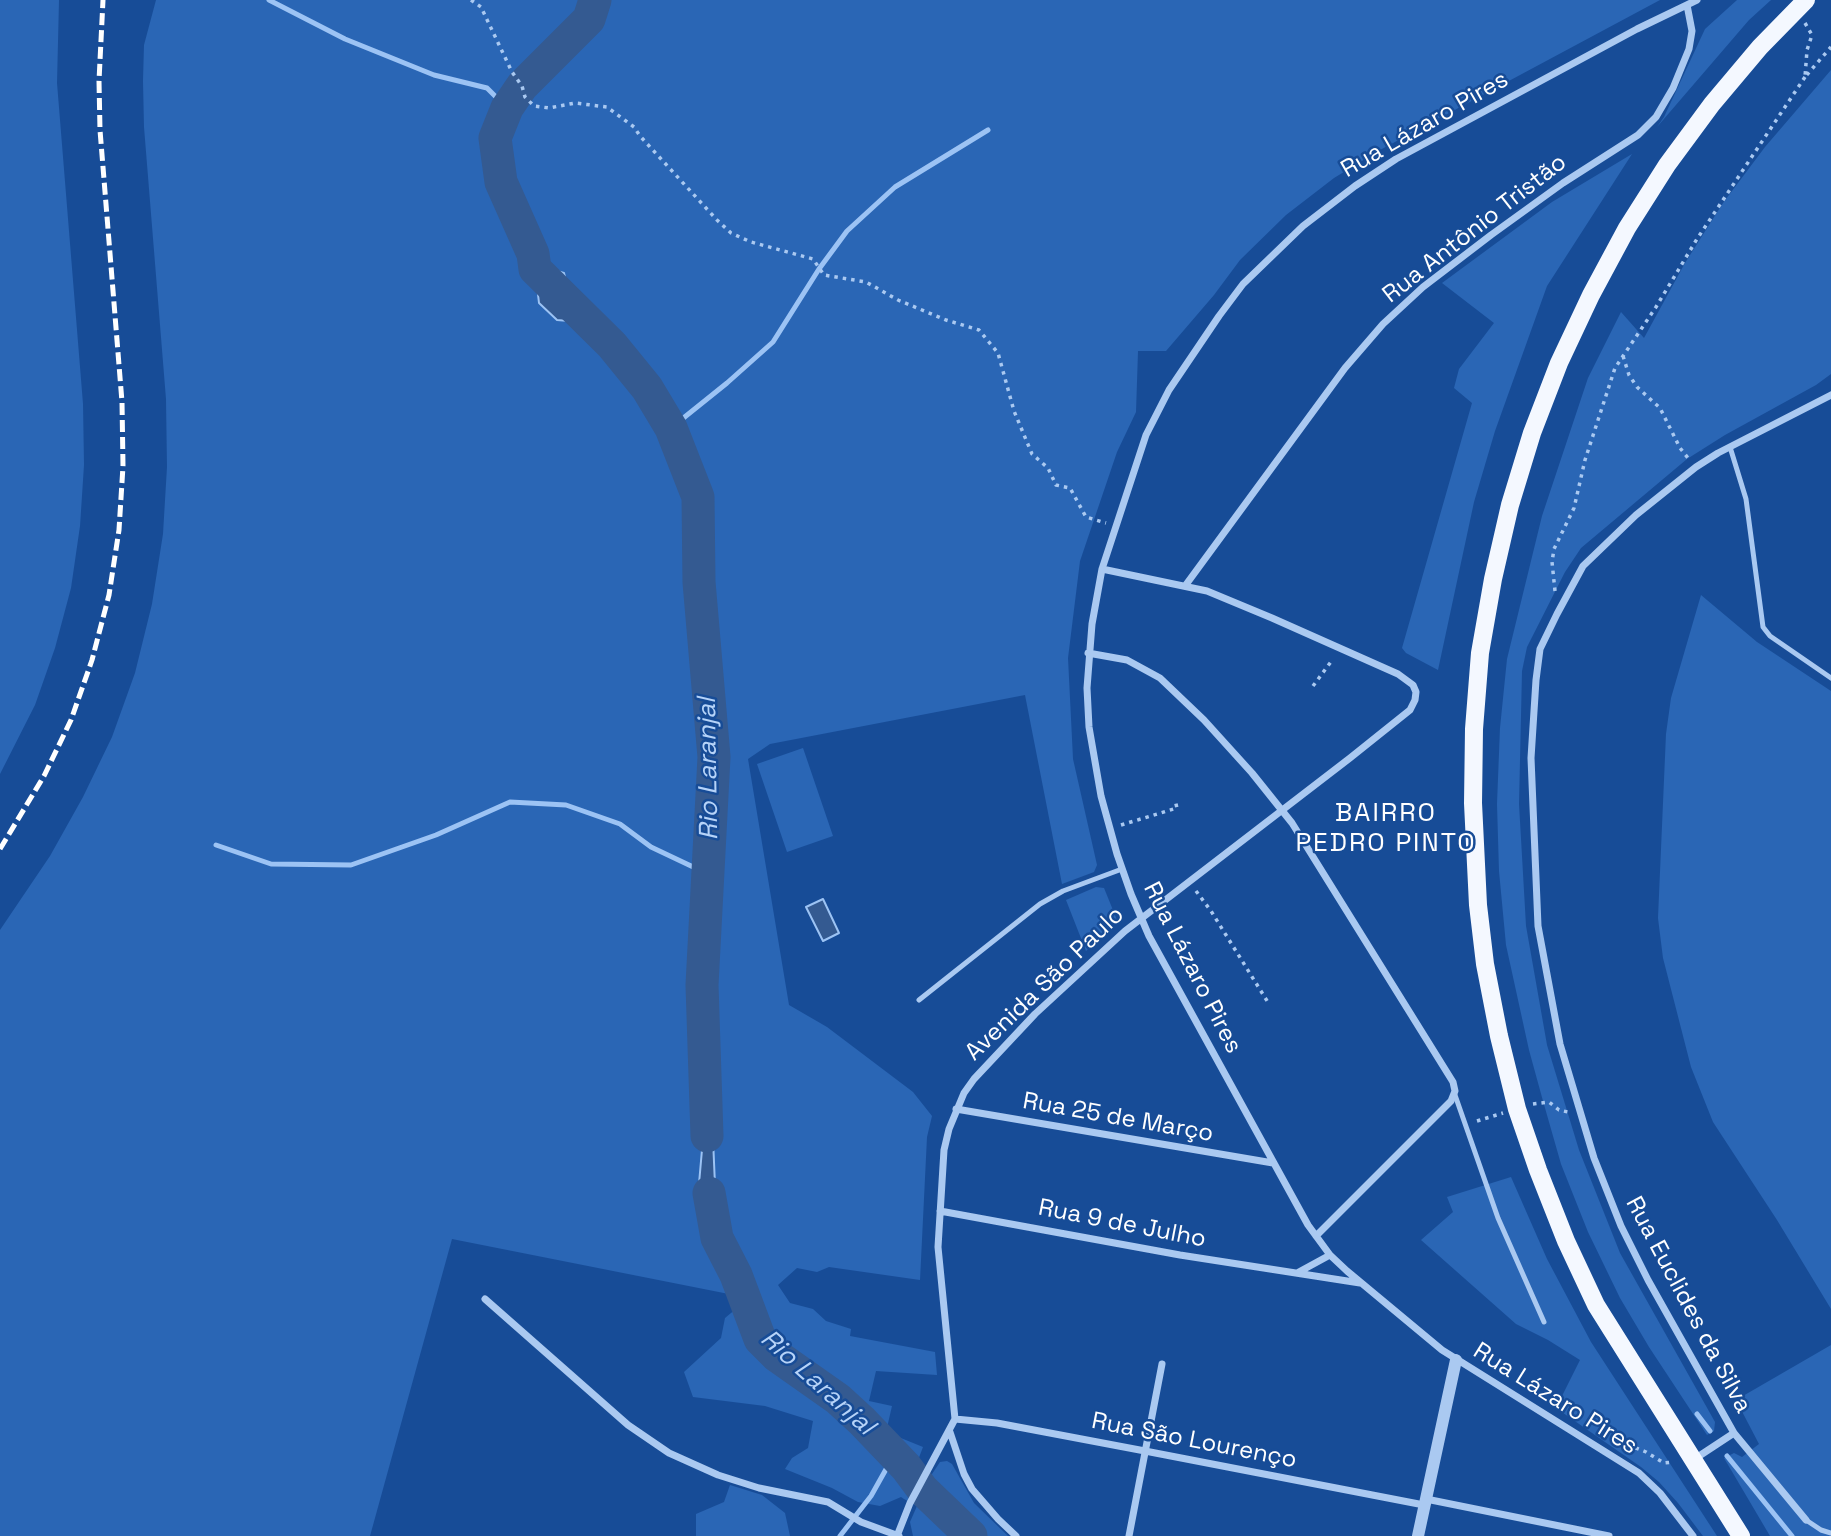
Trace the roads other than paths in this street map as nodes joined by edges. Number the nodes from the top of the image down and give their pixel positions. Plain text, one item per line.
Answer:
1 (1697, 0) edge
2 (1687, 5) junction
3 (1801, 5) edge
4 (1831, 395) edge
5 (1730, 447) junction
6 (1102, 569) junction
7 (1185, 586) junction
8 (1088, 653) junction
9 (1831, 678) edge
10 (1283, 811) junction
11 (1122, 869) junction
12 (1141, 918) junction
13 (919, 1000) dead end
14 (1455, 1095) junction
15 (956, 1109) junction
16 (1273, 1163) junction
17 (940, 1210) junction
18 (1316, 1236) junction
19 (1330, 1255) junction
20 (1297, 1273) junction
21 (1362, 1284) junction
22 (485, 1299) dead end
23 (1544, 1322) dead end
24 (1456, 1360) junction
25 (1162, 1364) dead end
26 (955, 1419) junction
27 (950, 1432) junction
28 (1734, 1433) junction
29 (1145, 1451) junction
30 (1693, 1461) junction
31 (1425, 1502) junction
32 (1806, 1520) joint
33 (1831, 1533) edge
34 (898, 1536) edge
35 (1016, 1536) edge
36 (1129, 1536) edge
37 (1418, 1536) edge
38 (1605, 1536) edge
39 (1693, 1536) edge
40 (1741, 1536) edge

1 - 2 street, Rua Lázaro Pires
2 - 6 street, Rua Lázaro Pires
2 - 7 street, Rua Antônio Tristão
3 - 30 main road
4 - 5 street, Rua Euclides da Silva
5 - 9 lane
5 - 28 street, Rua Euclides da Silva
6 - 7 street
6 - 8 street, Rua Lázaro Pires
7 - 10 street, Avenida São Paulo
8 - 10 street
8 - 11 street, Rua Lázaro Pires
10 - 12 street, Avenida São Paulo
10 - 14 street
11 - 12 street, Rua Lázaro Pires
11 - 13 lane
12 - 15 street, Avenida São Paulo
12 - 16 street, Rua Lázaro Pires
14 - 18 street
14 - 23 lane
15 - 16 street, Rua 25 de Março
15 - 17 street, Avenida São Paulo
16 - 18 street, Rua Lázaro Pires
17 - 20 street, Rua 9 de Julho
17 - 26 street, Avenida São Paulo
18 - 19 street, Rua Lázaro Pires
19 - 20 street
19 - 21 street, Rua Lázaro Pires
20 - 21 street, Rua 9 de Julho
21 - 24 street, Rua Lázaro Pires
22 - 34 street
24 - 31 street
24 - 39 street, Rua Lázaro Pires
25 - 29 street
26 - 27 street, Avenida São Paulo
26 - 29 street, Rua São Lourenço
27 - 34 street, Avenida São Paulo
27 - 35 street
28 - 30 street
28 - 32 street, Rua Euclides da Silva
29 - 31 street, Rua São Lourenço
29 - 36 street
30 - 40 main road
31 - 37 street
31 - 38 street, Rua São Lourenço
32 - 33 lane

